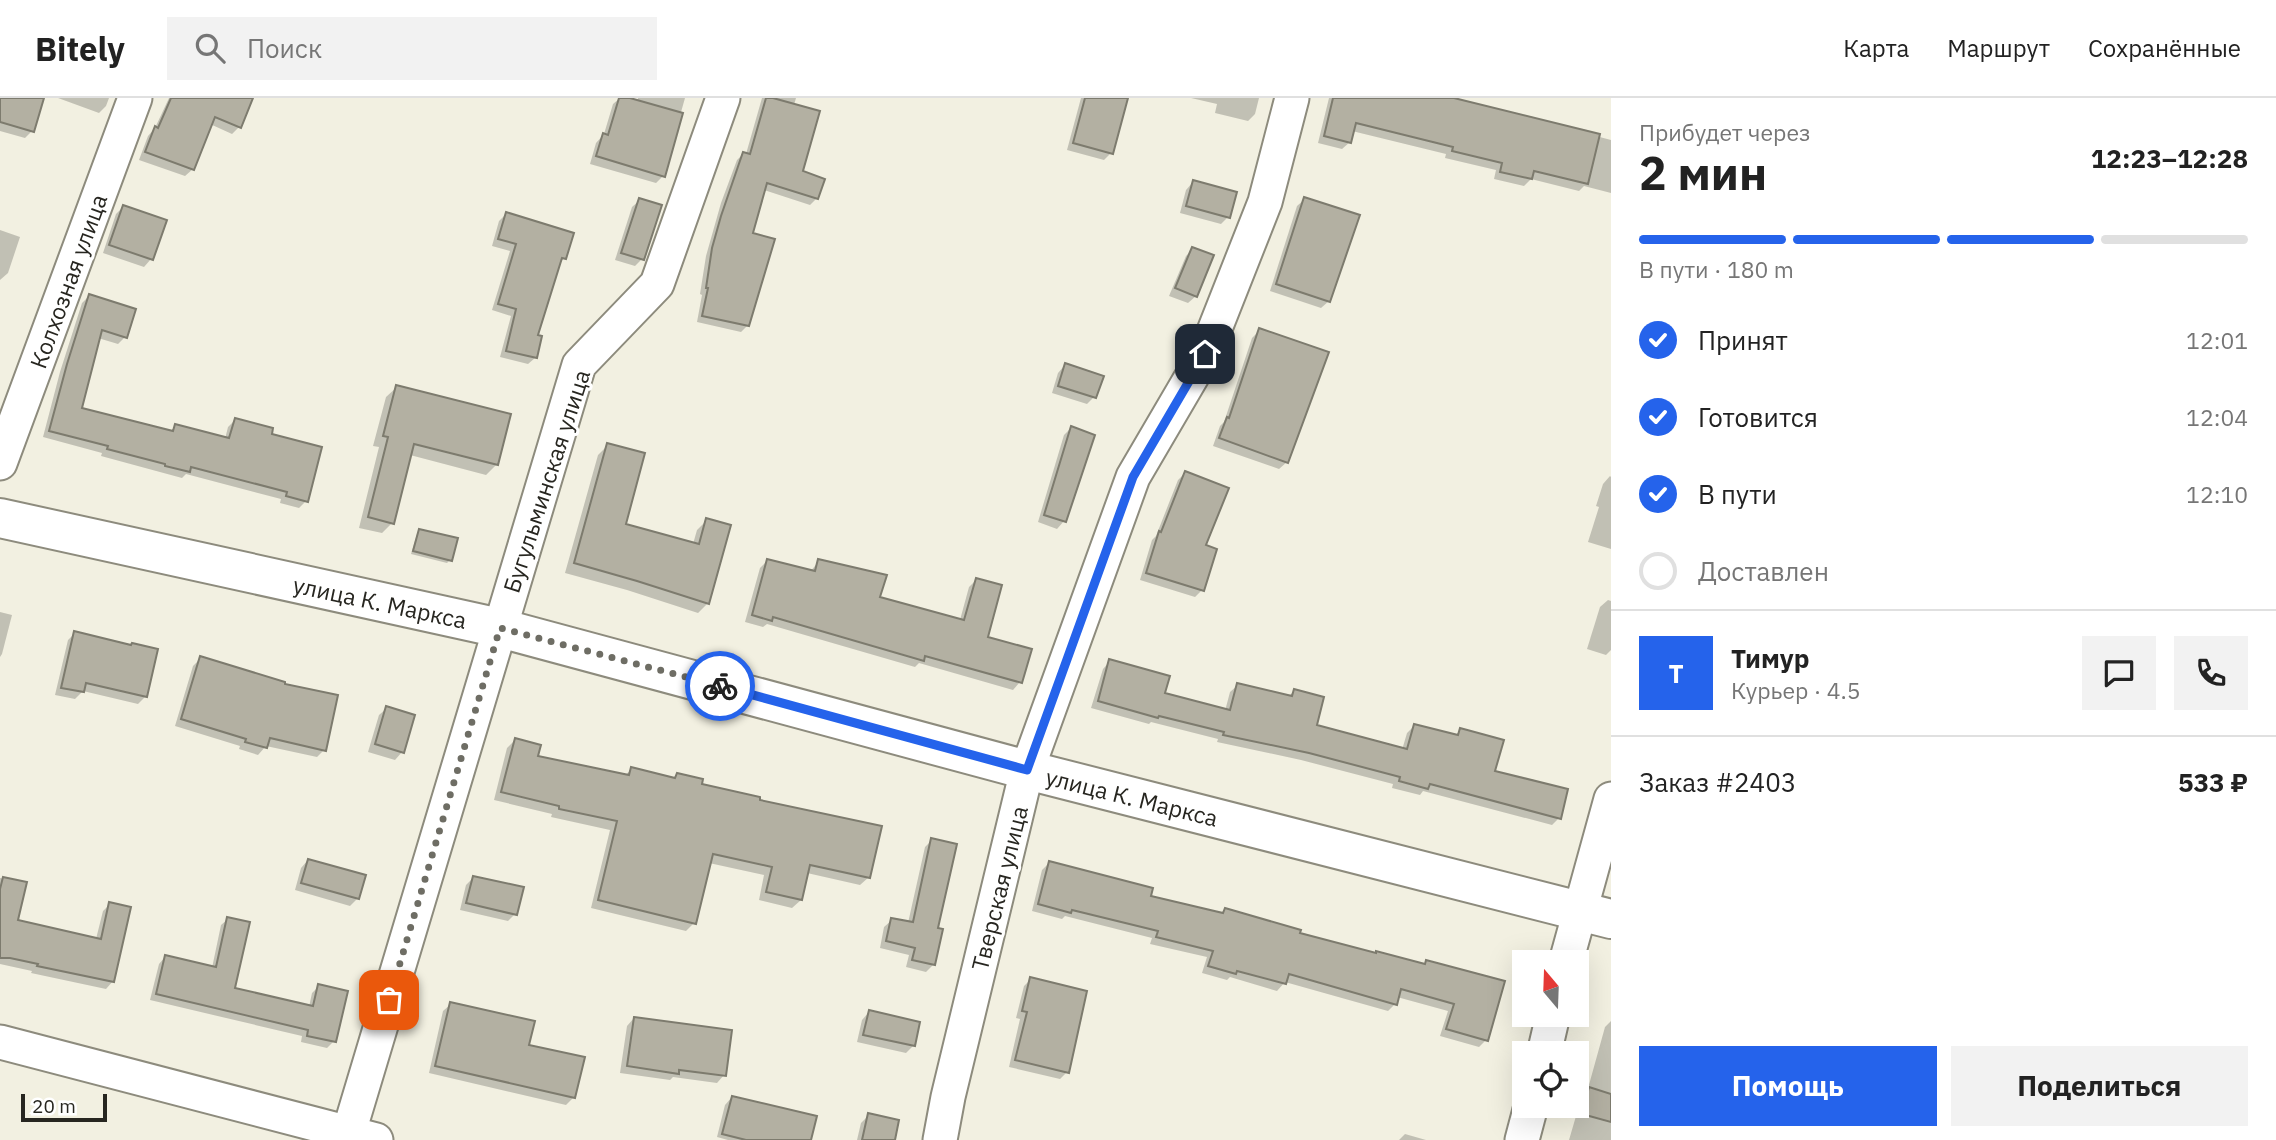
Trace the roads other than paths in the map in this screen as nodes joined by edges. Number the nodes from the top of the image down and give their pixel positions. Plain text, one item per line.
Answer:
1 (135, 98) edge
2 (723, 98) edge
3 (1292, 98) edge
4 (0, 463) edge
5 (0, 518) edge
6 (500, 628) junction
7 (1027, 770) junction
8 (1611, 799) edge
9 (1595, 915) edge
10 (1573, 950) edge
11 (0, 1042) edge
12 (1528, 1118) edge
13 (363, 1136) edge
14 (940, 1140) edge
15 (1522, 1140) edge

1 - 4 street, Колхозная улица
2 - 6 street, Бугульминская улица
3 - 7 street, Тверская улица
5 - 6 main road, улица К. Маркса
6 - 7 main road, улица К. Маркса
6 - 13 street, Бугульминская улица
7 - 9 main road, улица К. Маркса
7 - 14 street, Тверская улица
8 - 9 street
9 - 10 street
11 - 13 street
12 - 15 street

